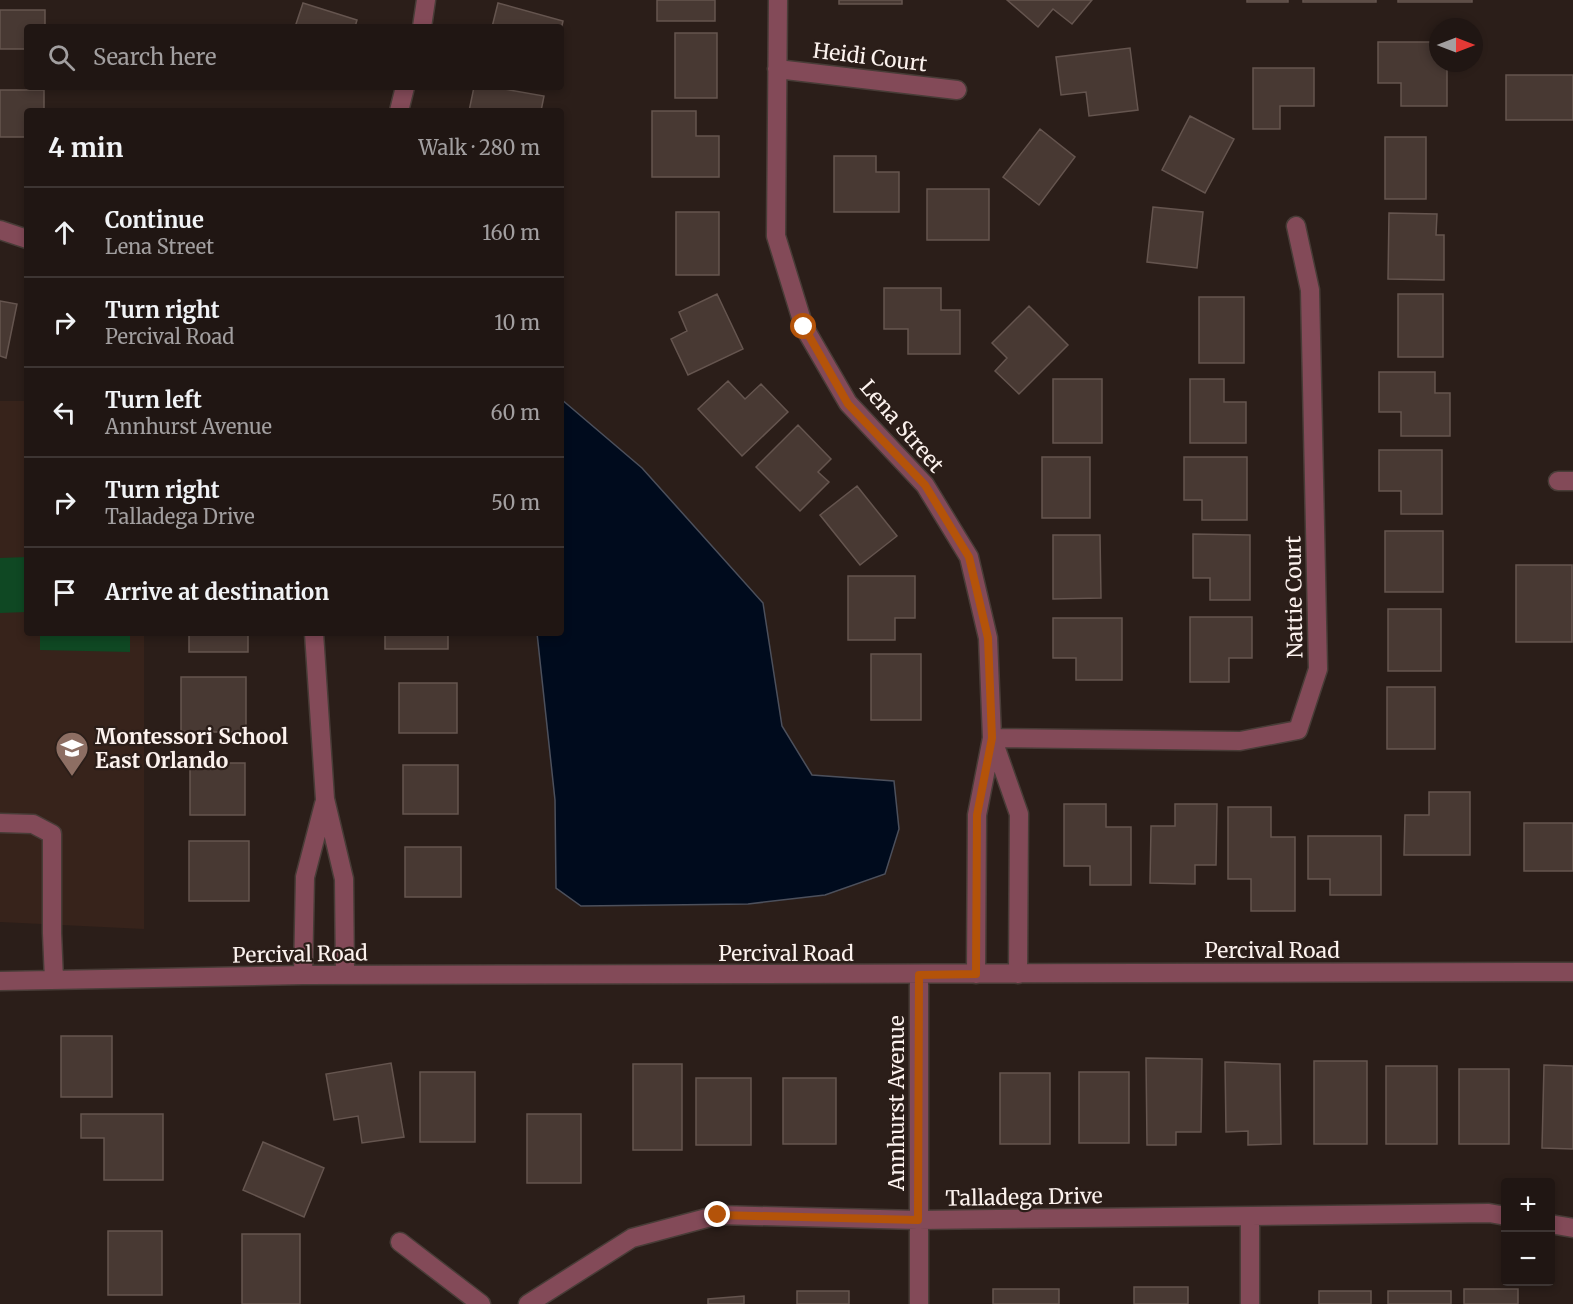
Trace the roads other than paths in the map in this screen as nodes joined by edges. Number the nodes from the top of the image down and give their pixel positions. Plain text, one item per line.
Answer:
1 (426, 0) edge
2 (778, 0) edge
3 (422, 24) edge
4 (777, 69) junction
5 (404, 90) edge
6 (957, 90) dead end
7 (400, 108) edge
8 (1296, 226) dead end
9 (0, 230) edge
10 (24, 238) edge
11 (314, 636) edge
12 (992, 738) junction
13 (325, 799) junction
14 (0, 823) edge
15 (1573, 972) edge
16 (976, 974) junction
17 (1018, 974) junction
18 (303, 975) junction
19 (345, 975) junction
20 (919, 975) junction
21 (54, 980) junction
22 (0, 981) edge
23 (1501, 1215) edge
24 (1250, 1217) junction
25 (918, 1220) junction
26 (1555, 1225) edge
27 (1573, 1228) edge
28 (400, 1242) dead end
29 (481, 1304) edge
30 (528, 1304) edge
31 (919, 1304) edge
32 (1250, 1304) edge

1 - 3 street
2 - 4 street, Lena Street
4 - 6 street, Heidi Court
4 - 12 street, Lena Street
5 - 7 street
8 - 12 street, Nattie Court
9 - 10 street
11 - 13 street
12 - 16 street, Lena Street
12 - 17 street, Lena Street
13 - 18 street
13 - 19 street
14 - 21 street
15 - 17 street, Percival Road
16 - 17 street, Percival Road
16 - 20 street, Percival Road
18 - 19 street, Percival Road
18 - 21 street, Percival Road
19 - 20 street, Percival Road
20 - 25 street, Annhurst Avenue
21 - 22 street, Percival Road
23 - 24 street, Talladega Drive
24 - 25 street, Talladega Drive
24 - 32 street
25 - 30 street, Talladega Drive
25 - 31 street, Annhurst Avenue
26 - 27 street
28 - 29 street

